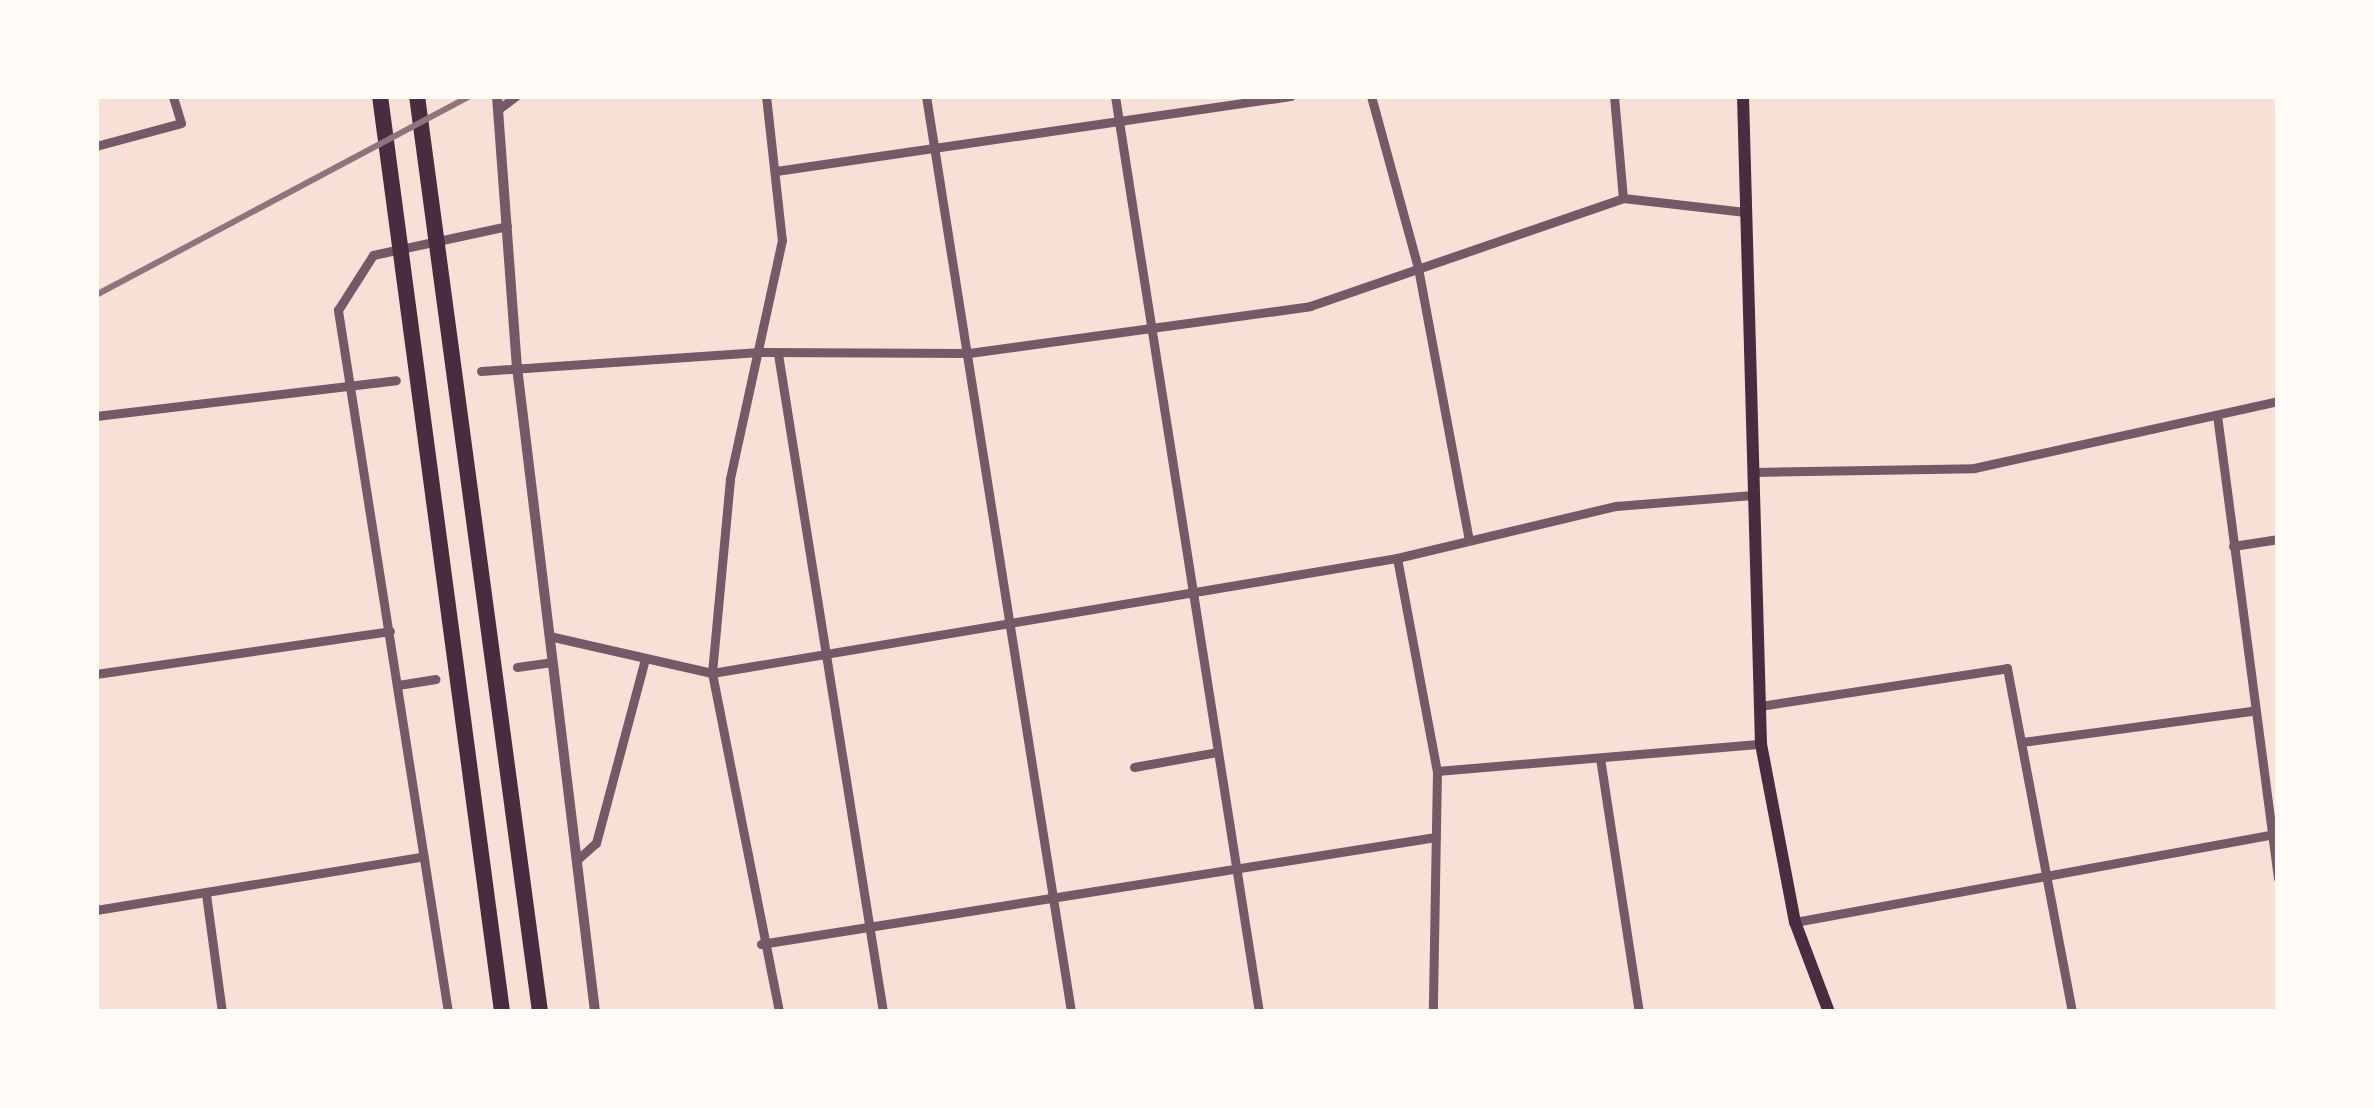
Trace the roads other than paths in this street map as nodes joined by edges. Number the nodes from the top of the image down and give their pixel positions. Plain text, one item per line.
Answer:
1 (173, 96) edge
2 (380, 96) edge
3 (417, 96) edge
4 (516, 96) edge
5 (766, 96) edge
6 (926, 96) edge
7 (1115, 96) edge
8 (1291, 96) edge
9 (1371, 96) edge
10 (1614, 96) edge
11 (1743, 96) edge
12 (498, 102) edge
13 (1119, 122) junction
14 (96, 146) edge
15 (934, 150) junction
16 (776, 171) junction
17 (1623, 198) junction
18 (1745, 212) junction
19 (507, 226) junction
20 (1418, 268) junction
21 (1151, 324) junction
22 (759, 352) junction
23 (969, 353) junction
24 (778, 354) junction
25 (517, 367) junction
26 (481, 371) dead end
27 (396, 380) dead end
28 (352, 392) junction
29 (2278, 400) edge
30 (2217, 415) junction
31 (96, 416) edge
32 (1753, 472) junction
33 (1753, 495) junction
34 (1468, 536) junction
35 (2278, 539) edge
36 (2234, 546) junction
37 (1396, 558) junction
38 (1194, 597) junction
39 (1012, 626) junction
40 (390, 631) junction
41 (549, 636) junction
42 (828, 657) junction
43 (552, 662) junction
44 (644, 662) junction
45 (517, 667) dead end
46 (712, 673) junction
47 (96, 674) edge
48 (436, 679) dead end
49 (398, 685) junction
50 (1760, 706) junction
51 (2251, 711) junction
52 (2022, 742) junction
53 (1761, 745) junction
54 (1217, 752) junction
55 (1600, 758) junction
56 (1134, 767) dead end
57 (1438, 771) junction
58 (2274, 833) edge
59 (1436, 838) junction
60 (424, 856) junction
61 (578, 859) junction
62 (1238, 866) junction
63 (2048, 878) junction
64 (2278, 878) edge
65 (206, 894) junction
66 (1054, 898) junction
67 (96, 910) edge
68 (1795, 922) junction
69 (870, 926) junction
70 (761, 944) junction
71 (222, 1012) edge
72 (448, 1012) edge
73 (502, 1012) edge
74 (540, 1012) edge
75 (596, 1012) edge
76 (779, 1012) edge
77 (883, 1012) edge
78 (1071, 1012) edge
79 (1259, 1012) edge
80 (1432, 1012) edge
81 (1639, 1012) edge
82 (1828, 1012) edge
83 (2072, 1012) edge

1 - 14 street
2 - 73 highway
3 - 74 highway
4 - 12 street
5 - 16 street
6 - 15 street
7 - 13 street
8 - 13 street
9 - 20 street
10 - 17 street
11 - 18 main road
12 - 19 street
13 - 15 street
13 - 21 street
15 - 16 street
15 - 23 street
16 - 22 street
17 - 18 street
17 - 20 street
18 - 32 main road
19 - 25 street
19 - 28 street
20 - 21 street
20 - 34 street
21 - 23 street
21 - 38 street
22 - 24 street
22 - 25 street
22 - 46 street
23 - 24 street
23 - 39 street
24 - 42 street
25 - 26 street
25 - 41 street
27 - 28 street
28 - 31 street
28 - 40 street
29 - 30 street
30 - 32 street
30 - 36 street
32 - 33 main road
33 - 34 street
33 - 50 main road
34 - 37 street
35 - 36 street
36 - 51 street
37 - 38 street
37 - 57 street
38 - 39 street
38 - 54 street
39 - 42 street
39 - 66 street
40 - 47 street
40 - 49 street
41 - 43 street
41 - 44 street
42 - 46 street
42 - 69 street
43 - 45 street
43 - 61 street
44 - 46 street
44 - 61 street
46 - 70 street
48 - 49 street
49 - 60 street
50 - 52 street
50 - 53 main road
51 - 52 street
51 - 58 street
52 - 63 street
53 - 55 street
53 - 68 main road
54 - 56 street
54 - 62 street
55 - 57 street
55 - 81 street
57 - 59 street
58 - 63 street
58 - 64 street
59 - 62 street
59 - 80 street
60 - 65 street
60 - 72 street
61 - 75 street
62 - 66 street
62 - 79 street
63 - 68 street
63 - 83 street
65 - 67 street
65 - 71 street
66 - 69 street
66 - 78 street
68 - 82 main road
69 - 70 street
69 - 77 street
70 - 76 street

